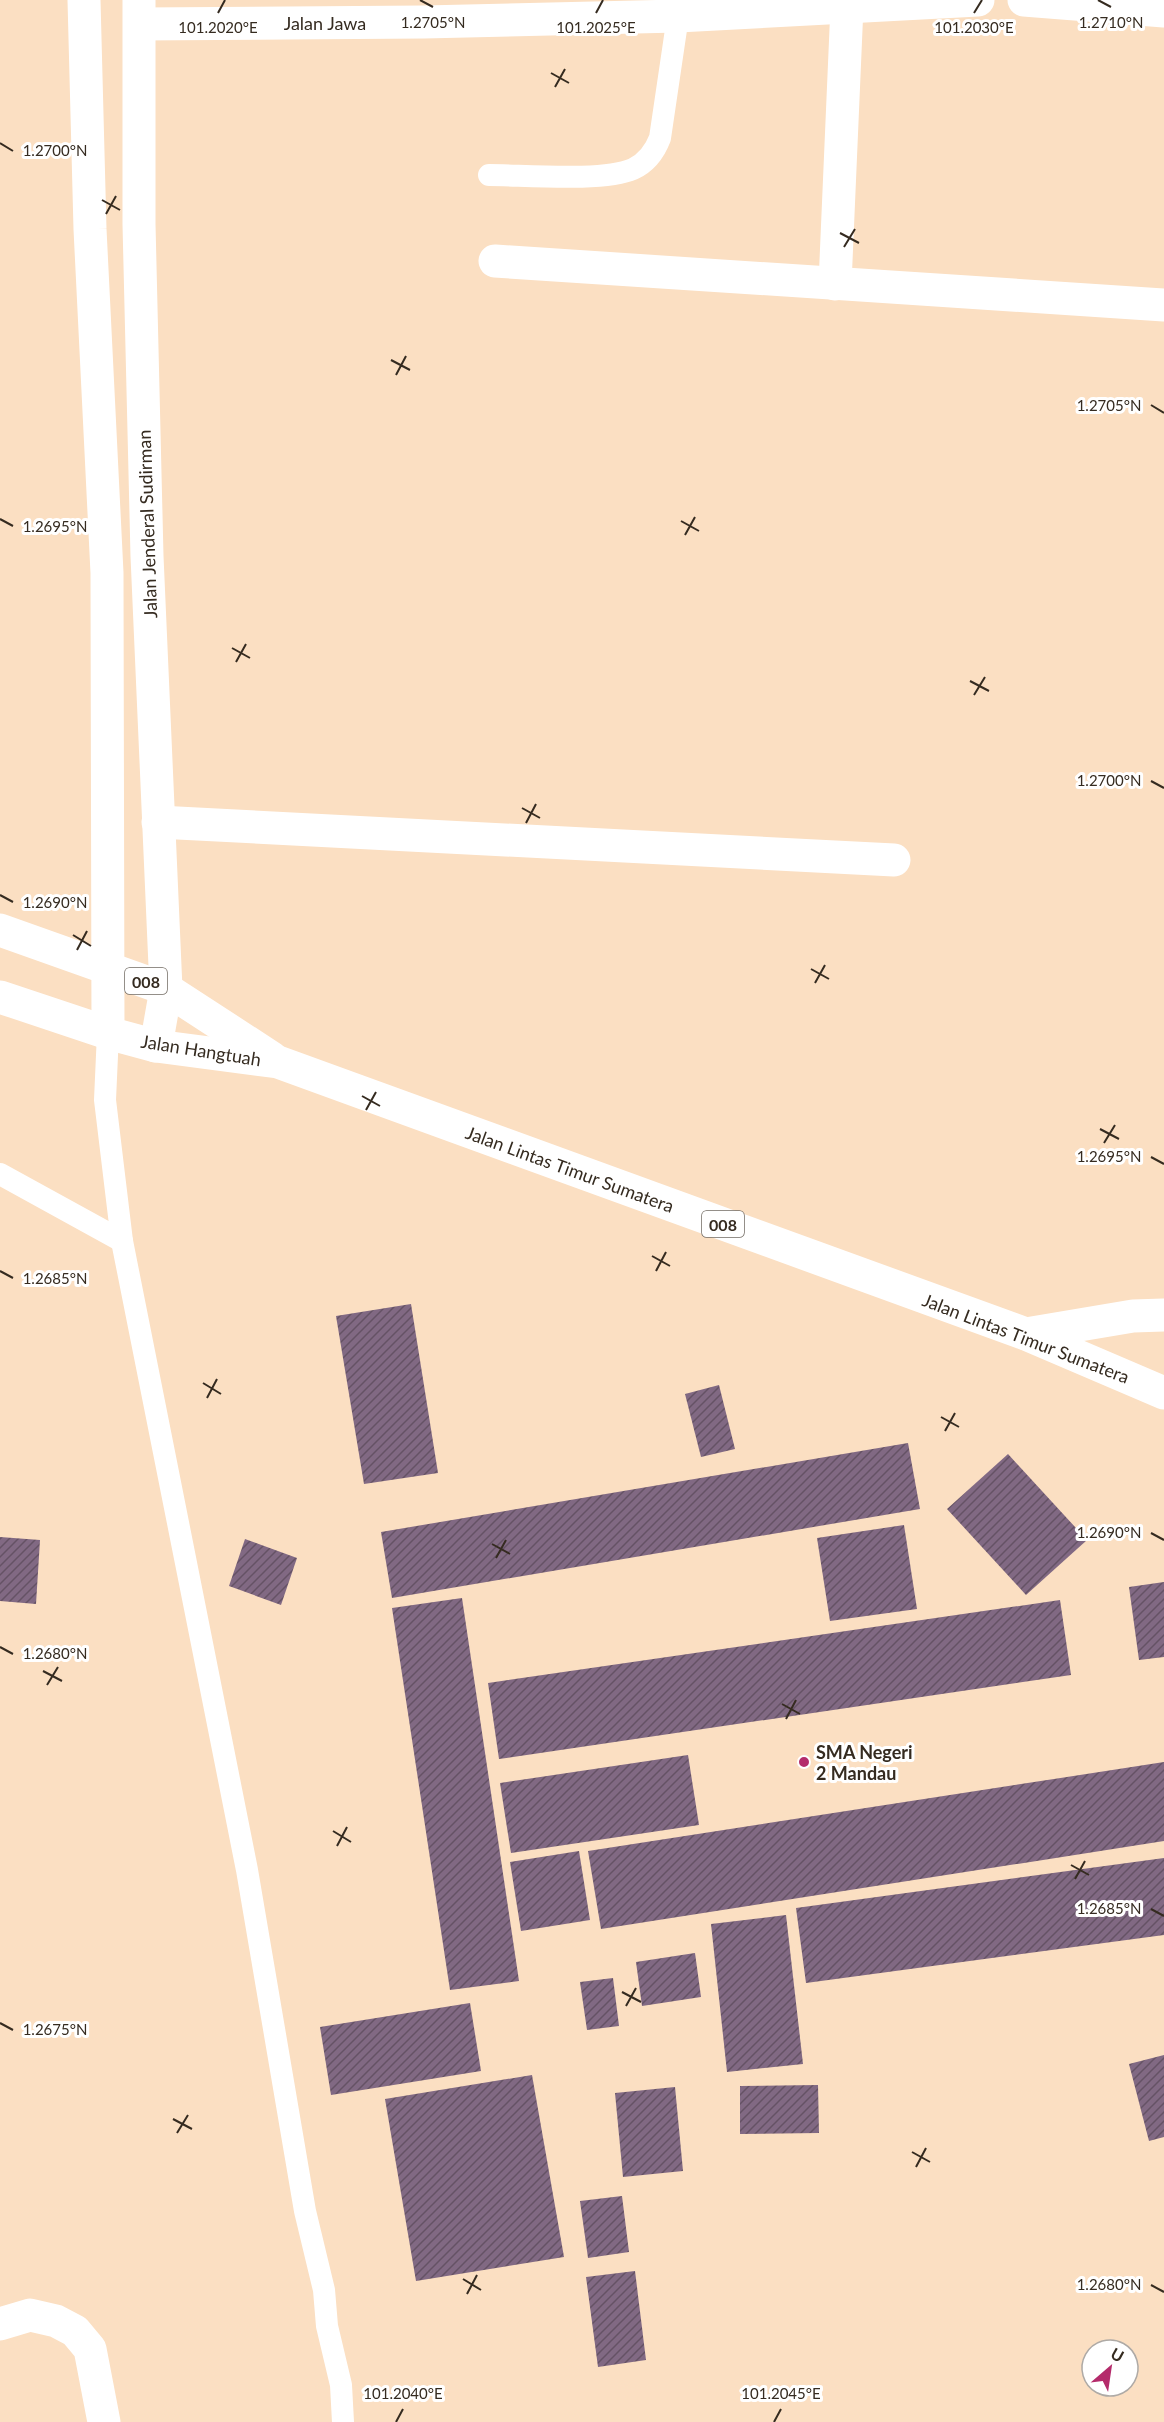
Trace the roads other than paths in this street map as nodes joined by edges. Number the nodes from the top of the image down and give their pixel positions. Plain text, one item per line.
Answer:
1 (84, 0) edge
2 (978, 0) edge
3 (1024, 0) edge
4 (847, 6) junction
5 (1164, 11) edge
6 (139, 12) edge
7 (678, 16) junction
8 (489, 174) dead end
9 (140, 224) junction
10 (90, 229) junction
11 (495, 261) dead end
12 (835, 284) junction
13 (1164, 305) edge
14 (158, 822) junction
15 (894, 860) dead end
16 (0, 930) edge
17 (109, 968) junction
18 (166, 989) junction
19 (0, 997) edge
20 (108, 1033) junction
21 (156, 1046) junction
22 (278, 1062) junction
23 (0, 1174) edge
24 (122, 1241) junction
25 (1164, 1315) edge
26 (1026, 1334) junction
27 (1164, 1393) edge
28 (0, 2324) edge
29 (104, 2422) edge
30 (343, 2422) edge

1 - 10 main road
2 - 4 main road, Jalan Jawa
3 - 5 main road
4 - 7 main road, Jalan Jawa
4 - 12 main road
6 - 7 main road, Jalan Jawa
6 - 9 main road, Jalan Jenderal Sudirman
7 - 8 lane
9 - 10 main road
9 - 14 main road, Jalan Jenderal Sudirman
10 - 17 main road
11 - 12 main road
12 - 13 main road
14 - 15 main road
14 - 18 main road, Jalan Jenderal Sudirman
16 - 17 main road, Jalan Hangtuah / 008
17 - 18 main road, Jalan Hangtuah / 008
17 - 20 main road
18 - 21 main road, Jalan Jenderal Sudirman
18 - 22 main road, Jalan Hangtuah / 008
19 - 20 main road, Jalan Hangtuah / 008
20 - 21 main road, Jalan Hangtuah / 008
20 - 24 lane
21 - 22 main road, Jalan Hangtuah / 008
22 - 26 main road, Jalan Lintas Timur Sumatera / 008
23 - 24 lane
24 - 30 lane
25 - 26 main road
26 - 27 main road, Jalan Lintas Timur Sumatera / 008
28 - 29 main road

